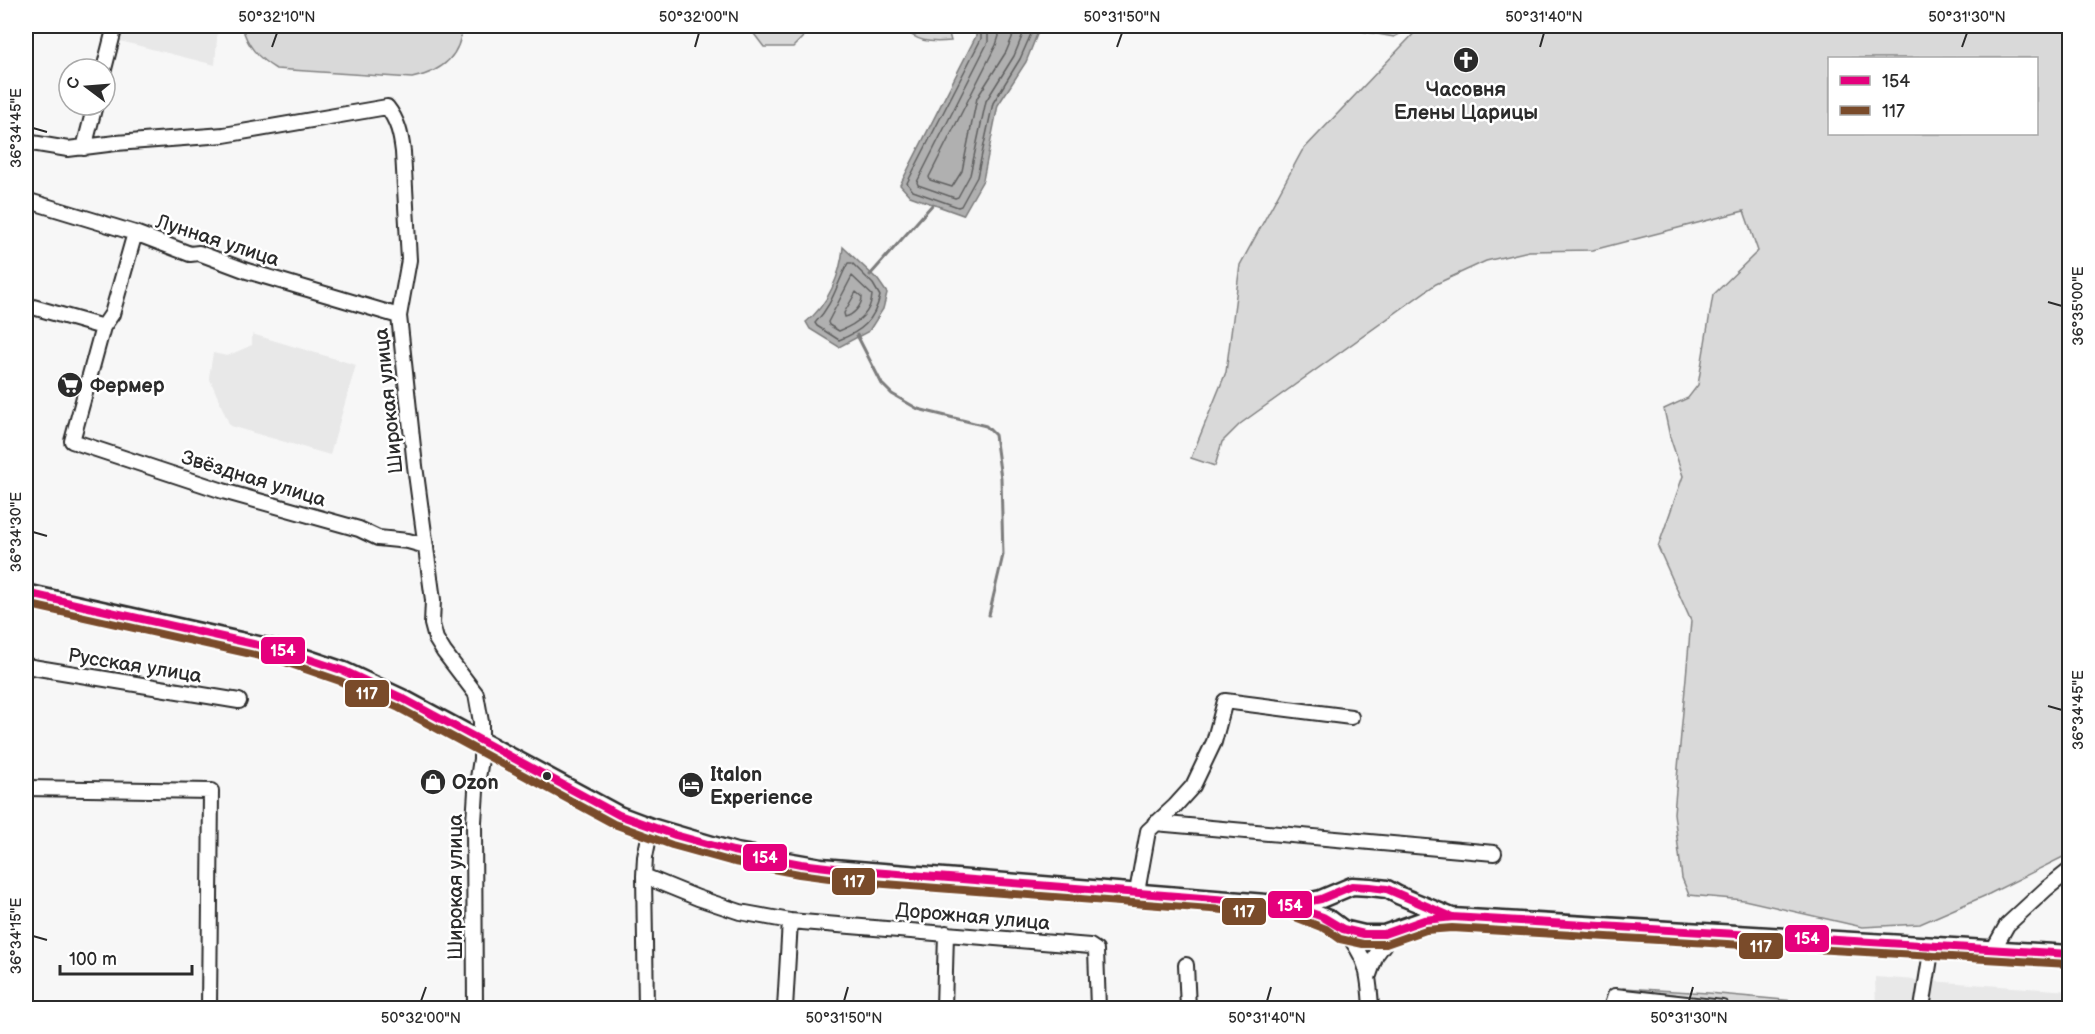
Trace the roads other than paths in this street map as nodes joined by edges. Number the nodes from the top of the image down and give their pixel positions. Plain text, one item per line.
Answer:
1 (115, 26) edge
2 (107, 57) edge
3 (92, 117) edge
4 (26, 142) edge
5 (84, 148) junction
6 (26, 200) edge
7 (135, 233) junction
8 (26, 305) edge
9 (399, 316) junction
10 (103, 327) junction
11 (426, 546) junction
12 (26, 593) edge
13 (26, 666) edge
14 (238, 701) dead end
15 (1351, 717) dead end
16 (482, 740) junction
17 (26, 788) edge
18 (1155, 823) junction
19 (651, 827) junction
20 (1494, 853) dead end
21 (2070, 870) edge
22 (644, 876) junction
23 (1341, 891) junction
24 (1137, 892) junction
25 (1398, 895) junction
26 (1292, 905) junction
27 (1452, 917) junction
28 (790, 921) junction
29 (1343, 929) junction
30 (1395, 929) junction
31 (946, 933) junction
32 (1932, 946) junction
33 (1993, 950) junction
34 (2070, 954) edge
35 (1186, 965) dead end
36 (1369, 975) junction
37 (209, 1008) edge
38 (475, 1008) edge
39 (646, 1008) edge
40 (785, 1008) edge
41 (944, 1008) edge
42 (1098, 1008) edge
43 (1188, 1008) edge
44 (1371, 1008) edge
45 (1611, 1008) edge
46 (1721, 1008) edge
47 (1922, 1008) edge

1 - 2 street
3 - 5 street
4 - 5 street, Широкая улица
5 - 9 street, Широкая улица
6 - 7 street, Лунная улица
7 - 9 street, Лунная улица
7 - 10 street
8 - 10 street
9 - 11 street, Широкая улица
10 - 11 street, Звёздная улица
11 - 16 street, Широкая улица
12 - 16 main road
13 - 14 street, Русская улица
15 - 18 street
16 - 19 main road
16 - 38 street, Широкая улица
17 - 37 street
18 - 20 street
18 - 24 street
19 - 22 street
19 - 24 main road
21 - 33 street
22 - 28 street, Дорожная улица
22 - 39 street
23 - 25 main road
23 - 26 main road
23 - 29 main road
24 - 26 main road
25 - 27 main road
25 - 30 main road
26 - 29 main road
27 - 30 main road
27 - 32 main road
28 - 31 street, Дорожная улица
28 - 40 street
29 - 30 main road
29 - 36 street
30 - 36 street
31 - 41 street
31 - 42 street, Дорожная улица
32 - 33 main road
32 - 47 street
33 - 34 main road
35 - 43 street
36 - 44 street
45 - 46 street

